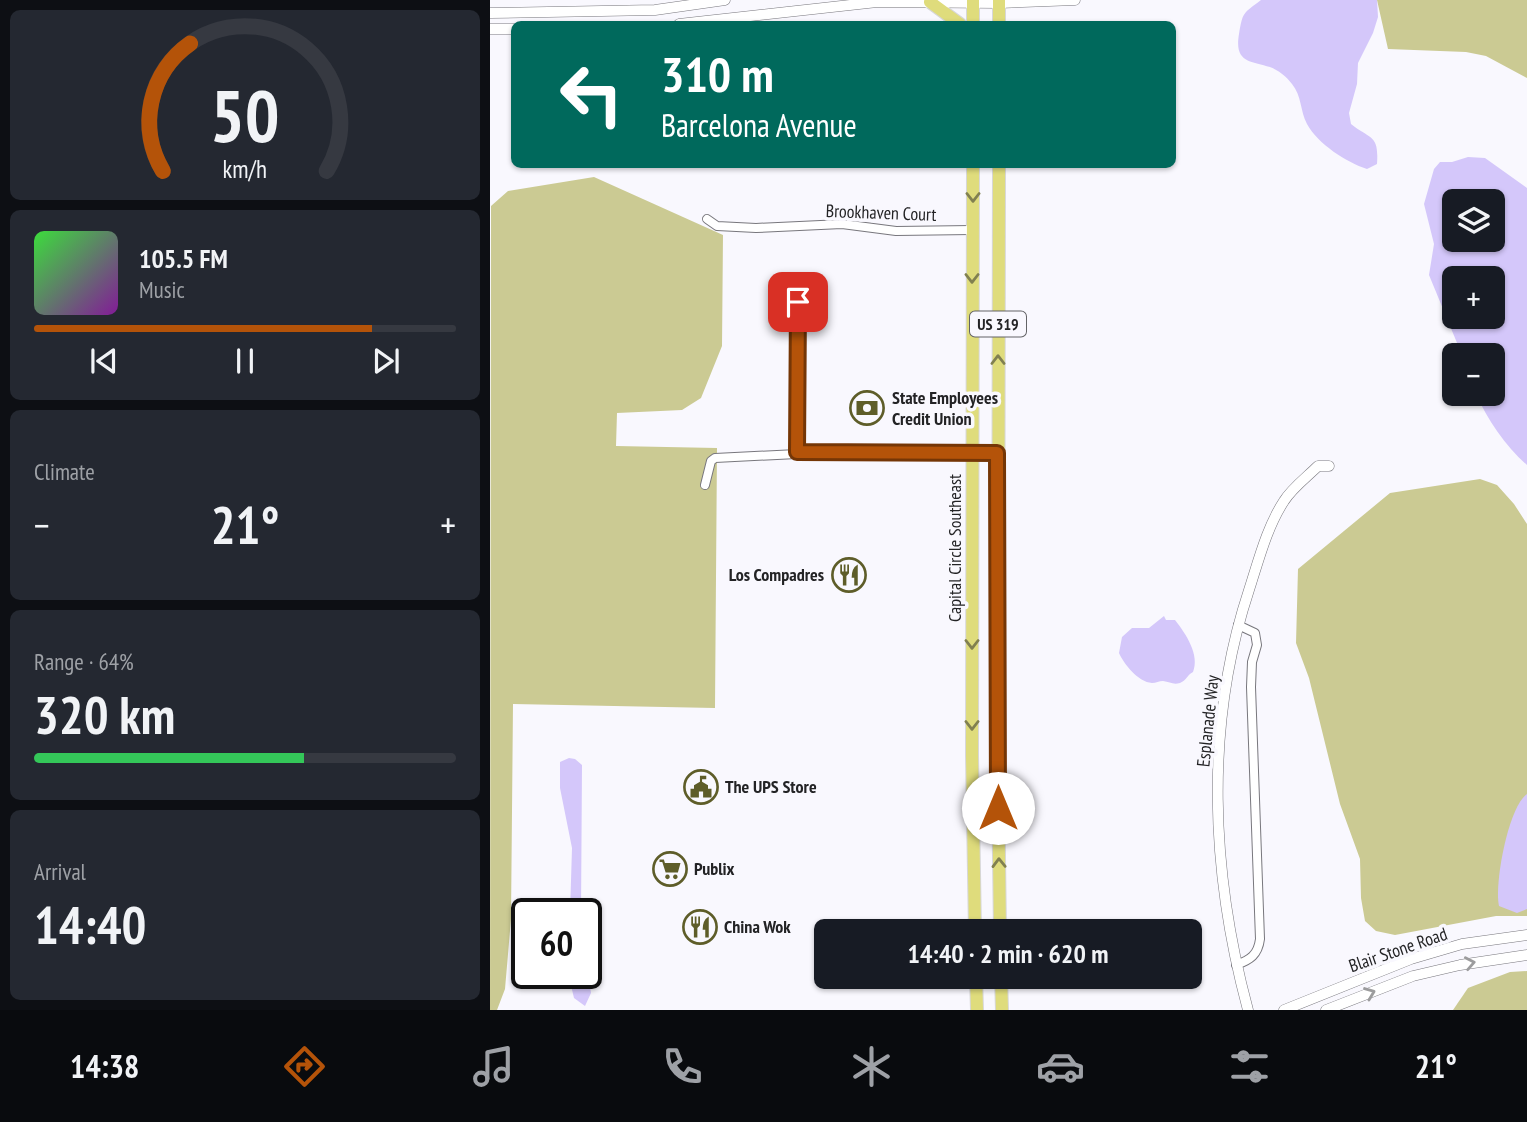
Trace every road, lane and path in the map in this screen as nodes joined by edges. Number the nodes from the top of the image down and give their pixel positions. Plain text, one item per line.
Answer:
1 (725, 0) edge
2 (1074, 0) edge
3 (973, 1) edge
4 (930, 2) junction
5 (1000, 2) edge
6 (490, 13) edge
7 (706, 21) edge
8 (956, 21) edge
9 (973, 21) edge
10 (999, 21) edge
11 (490, 29) edge
12 (511, 29) edge
13 (973, 168) edge
14 (999, 168) edge
15 (708, 219) dead end
16 (972, 229) junction
17 (798, 302) dead end
18 (797, 453) junction
19 (972, 453) junction
20 (997, 453) junction
21 (1329, 466) dead end
22 (705, 485) dead end
23 (1238, 625) junction
24 (975, 919) edge
25 (1000, 919) edge
26 (1527, 935) edge
27 (1527, 955) edge
28 (1236, 965) junction
29 (976, 989) edge
30 (1001, 989) edge
31 (977, 1010) edge
32 (1002, 1010) edge
33 (1248, 1010) edge
34 (1284, 1010) edge
35 (1326, 1010) edge

1 - 6 street
2 - 5 street
3 - 4 street
3 - 5 street
3 - 9 main road
4 - 7 street
4 - 8 main road
5 - 10 main road
11 - 12 street
13 -> 16 main road, Capital Circle Southeast / US 319
20 -> 14 main road, US 319
15 - 16 street, Brookhaven Court
16 -> 19 main road, Capital Circle Southeast / US 319
17 - 18 street
18 - 19 street
18 - 22 street
19 - 20 street
19 -> 24 main road, Capital Circle Southeast / US 319
25 -> 20 main road, US 319
21 - 23 street, Esplanade Way
23 - 28 street, Esplanade Way
23 - 28 street
26 - 34 street, Blair Stone Road
35 -> 27 street, Blair Stone Road
28 - 33 street, Esplanade Way
29 - 31 main road
30 - 32 main road

